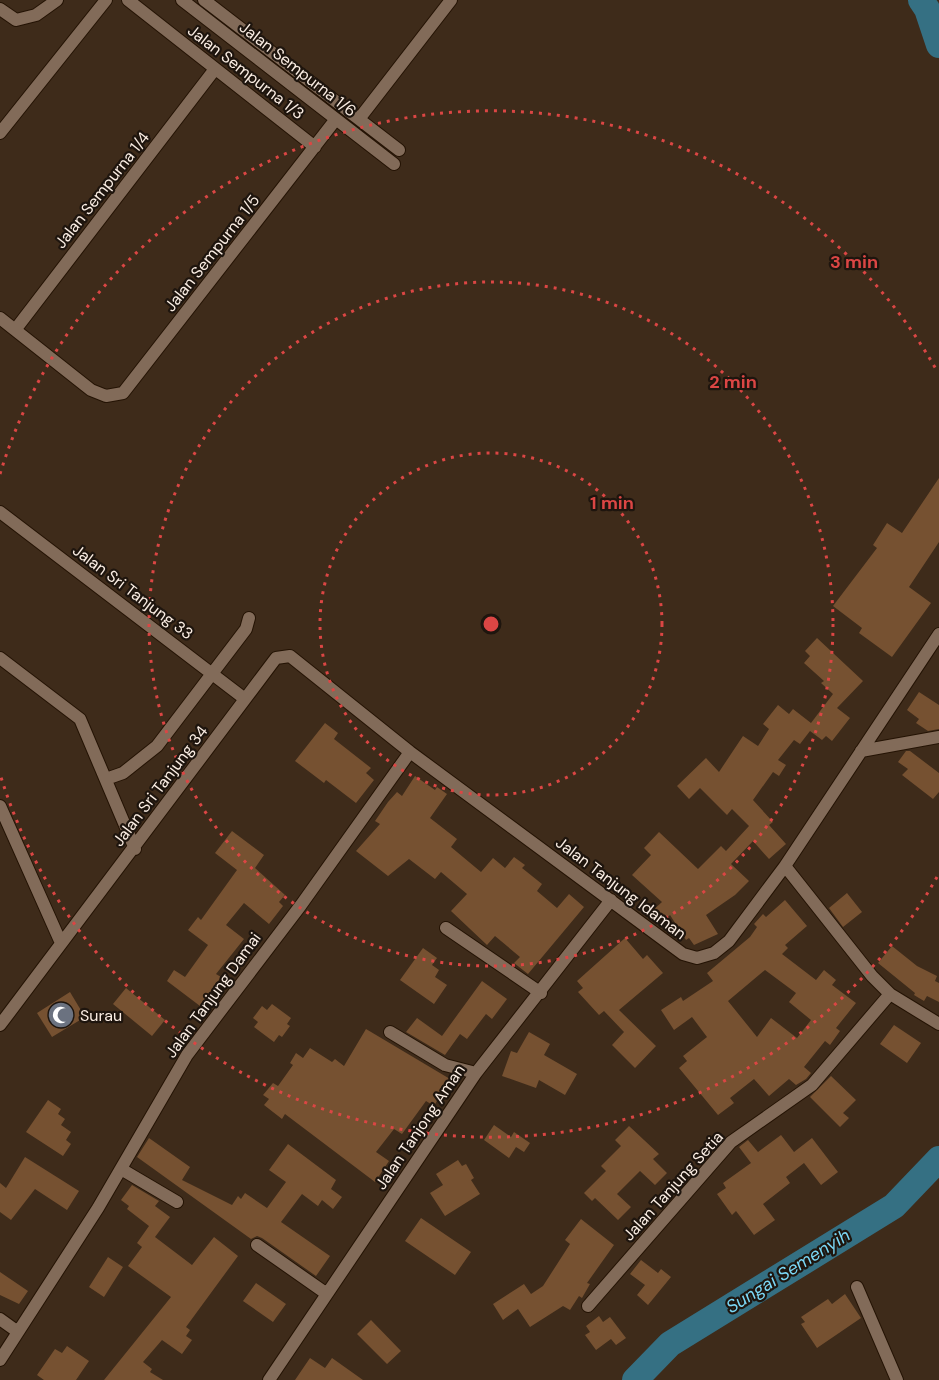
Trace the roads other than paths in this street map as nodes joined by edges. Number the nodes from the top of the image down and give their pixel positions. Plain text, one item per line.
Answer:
1 (57, 0) edge
2 (106, 0) edge
3 (128, 0) edge
4 (182, 0) edge
5 (204, 0) edge
6 (451, 0) edge
7 (220, 5) edge
8 (0, 9) edge
9 (215, 69) junction
10 (336, 119) junction
11 (359, 119) junction
12 (0, 133) edge
13 (315, 147) junction
14 (399, 150) dead end
15 (394, 164) dead end
16 (0, 318) edge
17 (15, 330) junction
18 (0, 512) edge
19 (249, 618) dead end
20 (939, 634) edge
21 (290, 656) joint
22 (0, 658) edge
23 (211, 673) junction
24 (245, 699) junction
25 (939, 737) edge
26 (861, 751) junction
27 (410, 752) junction
28 (106, 779) junction
29 (0, 806) edge
30 (135, 849) junction
31 (785, 866) junction
32 (611, 900) junction
33 (446, 928) dead end
34 (61, 943) junction
35 (541, 993) junction
36 (890, 994) junction
37 (939, 1024) edge
38 (0, 1025) edge
39 (390, 1032) dead end
40 (476, 1073) junction
41 (120, 1169) junction
42 (177, 1202) dead end
43 (257, 1245) dead end
44 (857, 1287) dead end
45 (327, 1294) junction
46 (588, 1306) dead end
47 (0, 1319) edge
48 (18, 1332) junction
49 (0, 1360) edge
50 (268, 1380) edge
51 (897, 1380) edge

1 - 8 street
2 - 12 street
3 - 9 street, Jalan Sempurna 1/3
4 - 10 street, Jalan Sempurna 1/6
5 - 7 street
6 - 11 street
7 - 11 street
9 - 13 street, Jalan Sempurna 1/3
9 - 17 street, Jalan Sempurna 1/4
10 - 13 street, Jalan Sempurna 1/5
10 - 15 street, Jalan Sempurna 1/6
11 - 14 street
13 - 17 street, Jalan Sempurna 1/5
16 - 17 street
18 - 23 street, Jalan Sri Tanjung 33
19 - 23 street
20 - 26 street, Jalan Tanjung Idaman
21 - 24 street, Jalan Sri Tanjung 34
21 - 27 street, Jalan Tanjung Idaman
22 - 28 street
23 - 24 street, Jalan Sri Tanjung 33
23 - 28 street
24 - 30 street, Jalan Sri Tanjung 34
25 - 26 street
26 - 31 street, Jalan Tanjung Idaman
27 - 32 street, Jalan Tanjung Idaman
27 - 41 street, Jalan Tanjung Damai
28 - 30 street
29 - 34 street
30 - 34 street, Jalan Sri Tanjung 34
31 - 32 street, Jalan Tanjung Idaman
31 - 36 street
32 - 35 street, Jalan Tanjong Aman
33 - 35 street
34 - 38 street, Jalan Sri Tanjung 34
35 - 40 street, Jalan Tanjong Aman
36 - 37 street
36 - 46 street, Jalan Tanjung Setia
39 - 40 street
40 - 45 street, Jalan Tanjong Aman
41 - 42 street
41 - 48 street, Jalan Tanjung Damai
43 - 45 street
44 - 51 street
45 - 50 street, Jalan Tanjong Aman
47 - 48 street
48 - 49 street, Jalan Tanjung Damai

